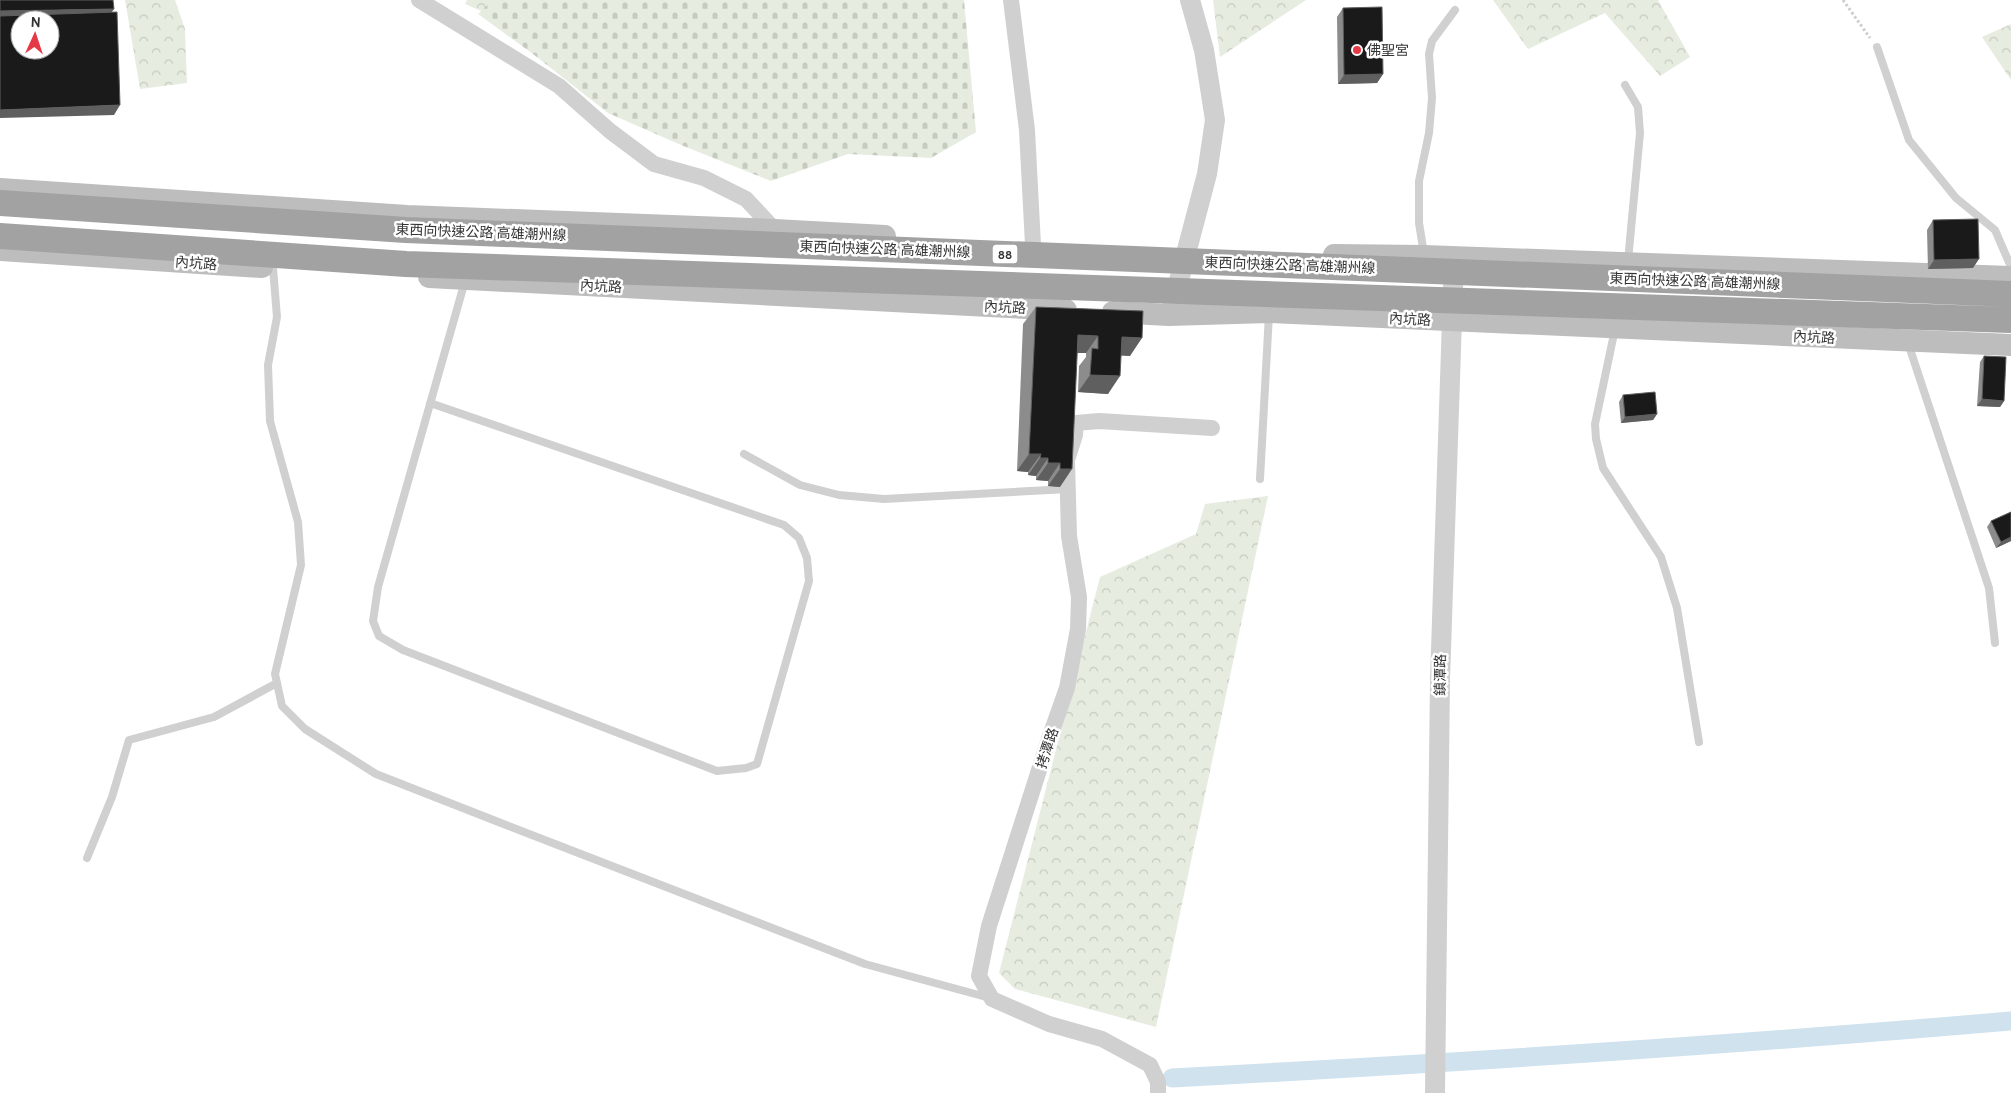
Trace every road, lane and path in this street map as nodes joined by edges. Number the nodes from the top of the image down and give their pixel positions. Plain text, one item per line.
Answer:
1 (420, 0) edge
2 (1011, 0) edge
3 (1190, 0) edge
4 (1843, 0) edge
5 (1455, 10) dead end
6 (1877, 47) joint
7 (1625, 84) dead end
8 (0, 189) edge
9 (0, 203) edge
10 (775, 230) junction
11 (0, 236) edge
12 (1033, 245) junction
13 (0, 250) edge
14 (1187, 254) junction
15 (1424, 256) junction
16 (1454, 257) junction
17 (1628, 263) junction
18 (2011, 267) edge
19 (273, 268) junction
20 (2011, 276) edge
21 (465, 279) junction
22 (1622, 290) dead end
23 (2011, 294) edge
24 (1621, 299) dead end
25 (1269, 312) junction
26 (1169, 315) junction
27 (2011, 320) edge
28 (1451, 321) junction
29 (1616, 326) junction
30 (1907, 342) junction
31 (2011, 345) edge
32 (430, 403) junction
33 (1212, 428) dead end
34 (744, 454) dead end
35 (1260, 478) dead end
36 (1068, 489) junction
37 (1995, 643) dead end
38 (277, 683) junction
39 (1699, 742) dead end
40 (87, 858) dead end
41 (992, 999) junction
42 (1158, 1093) edge
43 (1435, 1093) edge

1 - 10 street
2 - 12 street
3 - 14 street
4 - 6 path
5 - 15 lane
6 - 18 lane
7 - 17 lane
8 - 10 main road
9 - 23 highway, 東西向快速公路 高雄潮州線 / 88
10 - 12 main road
11 - 27 highway, 東西向快速公路 高雄潮州線
12 - 14 main road
13 - 19 main road, 內坑路
14 - 15 main road
14 - 26 street
15 - 16 main road
16 - 17 main road
16 - 28 street, 鎮潭路
17 - 20 main road
17 - 22 lane
19 - 21 main road, 內坑路
19 - 38 lane
21 - 26 main road, 內坑路
21 - 32 lane
24 - 29 lane
25 - 26 main road, 內坑路
25 - 28 main road, 內坑路
25 - 35 lane
28 - 29 main road, 內坑路
28 - 43 street, 鎮潭路
29 - 30 main road, 內坑路
29 - 39 lane
30 - 31 main road, 內坑路
30 - 37 lane
32 - 32 lane
33 - 36 street, 拷潭路
34 - 36 lane
36 - 41 street, 拷潭路
38 - 40 lane
38 - 41 lane
41 - 42 street

